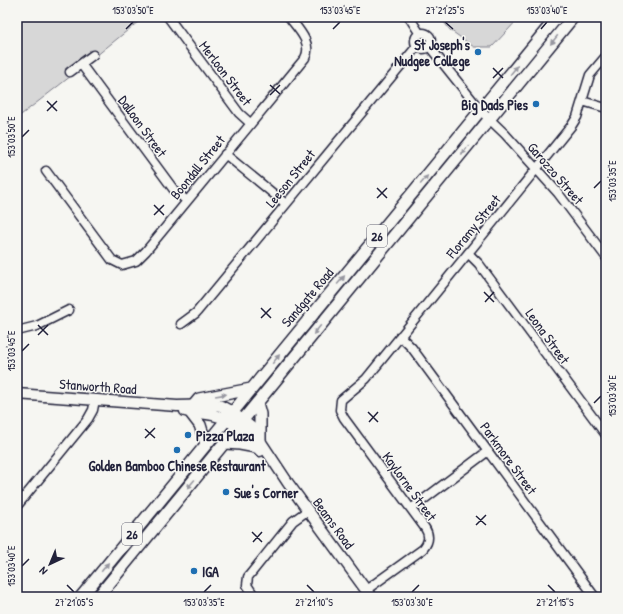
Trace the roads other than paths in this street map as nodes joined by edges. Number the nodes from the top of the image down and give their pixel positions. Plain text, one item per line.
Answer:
1 (168, 17) edge
2 (289, 17) edge
3 (409, 17) edge
4 (557, 17) edge
5 (573, 17) edge
6 (420, 34) junction
7 (417, 46) junction
8 (429, 46) junction
9 (93, 55) dead end
10 (606, 56) edge
11 (81, 64) junction
12 (70, 72) dead end
13 (582, 101) junction
14 (606, 108) edge
15 (481, 111) junction
16 (489, 120) junction
17 (250, 123) junction
18 (225, 154) junction
19 (536, 169) junction
20 (46, 171) dead end
21 (187, 201) junction
22 (286, 204) junction
23 (468, 253) junction
24 (606, 257) edge
25 (69, 310) dead end
26 (181, 324) dead end
27 (17, 331) edge
28 (400, 336) junction
29 (251, 389) junction
30 (17, 394) edge
31 (95, 400) junction
32 (341, 400) joint
33 (257, 403) junction
34 (192, 409) junction
35 (229, 416) junction
36 (240, 424) junction
37 (606, 435) edge
38 (225, 443) junction
39 (206, 444) junction
40 (258, 444) junction
41 (488, 451) junction
42 (17, 506) edge
43 (411, 509) junction
44 (307, 511) junction
45 (368, 594) edge
46 (80, 597) edge
47 (98, 597) edge
48 (255, 597) edge
49 (595, 597) edge

1 - 17 street, Merloon Street
2 - 17 street, Boondall Street
3 - 6 street
15 -> 4 highway, Sandgate Road / 26
5 -> 16 highway, Sandgate Road / 26
6 - 7 street
6 - 8 street
7 - 8 street
7 - 22 street, Leeson Street
8 - 15 street, Garozzo Street
9 - 11 street
10 - 13 street, Floramy Street
11 - 12 street
11 - 21 street, Dalloon Street
13 - 14 street
13 - 19 street, Floramy Street
15 - 16 street, Garozzo Street
29 -> 15 highway, Sandgate Road / 26
16 - 19 street, Garozzo Street
16 -> 33 highway, Sandgate Road / 26
17 - 18 street, Boondall Street
18 - 21 street, Boondall Street
18 - 22 street
19 - 23 street, Floramy Street
19 - 24 street, Garozzo Street
20 - 21 street, Boondall Street
22 - 26 street, Leeson Street
23 - 28 street, Floramy Street
23 - 37 street, Leona Street
25 - 27 street
28 - 32 street, Floramy Street
28 - 41 street, Parkmore Street
34 -> 29 highway
29 - 35 highway, Sandgate Road / 26
30 - 31 main road, Stanworth Road
31 - 34 main road, Stanworth Road
31 - 42 street
32 - 43 street, Kaylorne Street
33 - 36 highway, Sandgate Road / 26
33 - 40 highway
34 - 35 main road, Stanworth Road
34 - 39 highway
35 - 36 main road, Stanworth Road
35 - 39 highway, Sandgate Road / 26
36 - 38 highway, Sandgate Road / 26
36 - 40 main road, Beams Road
38 - 40 highway
38 -> 47 highway, Sandgate Road / 26
46 -> 39 highway, Sandgate Road / 26
40 - 44 main road, Beams Road
41 - 43 street
41 - 49 street, Parkmore Street
43 - 45 street, Kaylorne Street
44 - 45 main road, Beams Road
44 - 48 street

